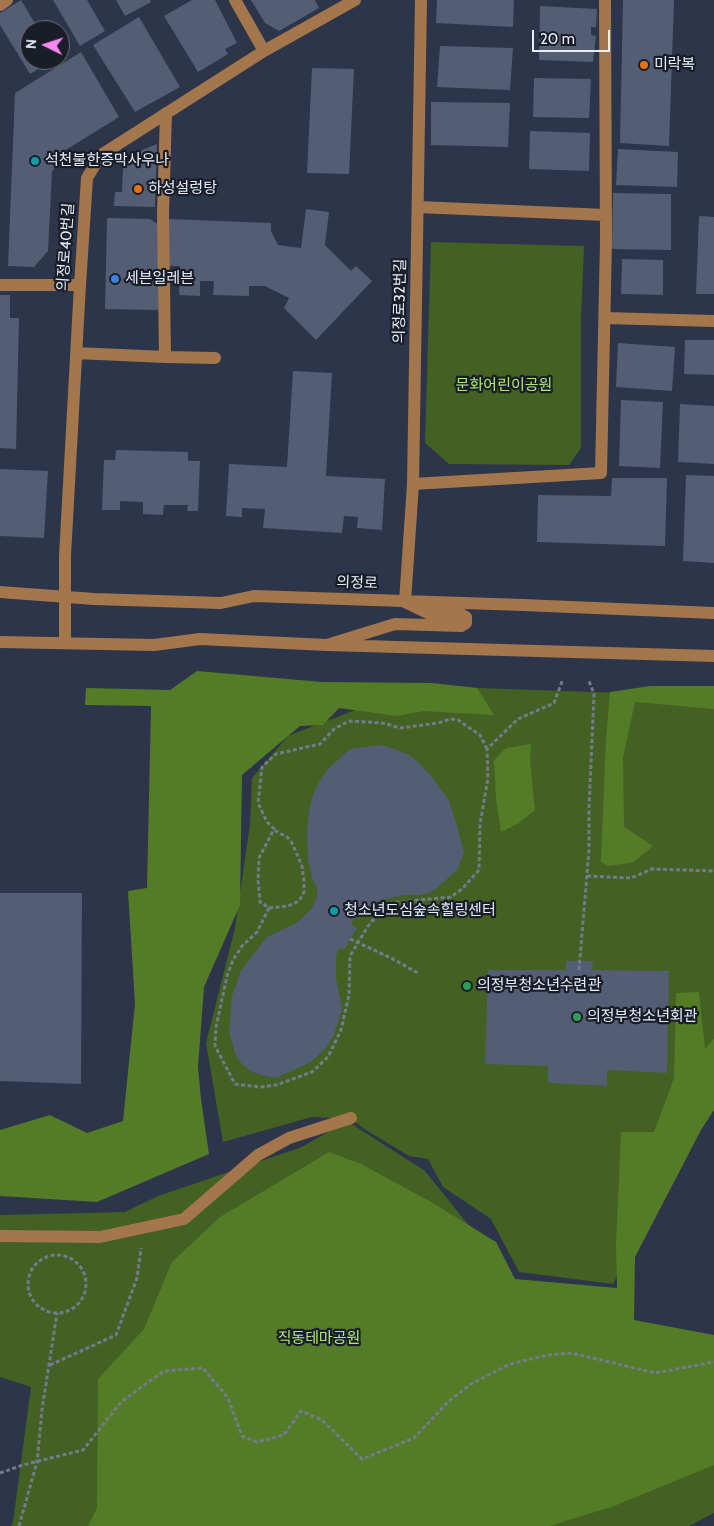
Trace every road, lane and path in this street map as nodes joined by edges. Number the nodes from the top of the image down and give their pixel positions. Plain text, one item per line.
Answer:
1 (7, 0) edge
2 (235, 0) edge
3 (355, 0) edge
4 (421, 0) edge
5 (605, 0) edge
6 (0, 5) edge
7 (264, 51) junction
8 (166, 113) junction
9 (418, 207) junction
10 (606, 215) junction
11 (0, 285) edge
12 (80, 285) junction
13 (604, 318) junction
14 (714, 321) edge
15 (76, 353) junction
16 (165, 356) junction
17 (214, 358) dead end
18 (413, 484) junction
19 (0, 592) edge
20 (65, 596) junction
21 (405, 602) junction
22 (714, 613) edge
23 (0, 642) edge
24 (65, 642) junction
25 (327, 645) junction
26 (714, 656) edge
27 (564, 679) dead end
28 (590, 681) dead end
29 (488, 749) junction
30 (274, 830) junction
31 (714, 871) edge
32 (587, 876) junction
33 (270, 908) junction
34 (350, 939) dead end
35 (357, 943) junction
36 (580, 970) dead end
37 (418, 973) dead end
38 (351, 1118) dead end
39 (145, 1228) junction
40 (0, 1236) edge
41 (57, 1313) junction
42 (714, 1362) edge
43 (50, 1366) junction
44 (37, 1462) junction
45 (0, 1473) edge
46 (19, 1526) edge

1 - 6 street
2 - 7 street
3 - 7 street, 의정로40번길
4 - 9 street, 의정로32번길
5 - 10 street
7 - 8 street, 의정로40번길
8 - 12 street, 의정로40번길
8 - 16 street
9 - 10 street
9 - 18 street, 의정로32번길
10 - 13 street
11 - 12 street
12 - 15 street, 의정로40번길
13 - 14 street
13 - 18 street
15 - 16 street
15 - 20 street, 의정로40번길
16 - 17 street
18 - 21 street, 의정로32번길
19 - 20 street, 의정로
20 - 21 street, 의정로
20 - 24 street, 의정로40번길
21 - 22 street, 의정로
21 - 25 street
23 - 24 street
24 - 25 street
25 - 26 street
27 - 29 path
28 - 32 path
29 - 30 path
29 - 35 path
30 - 33 path
30 - 33 path
31 - 32 path
32 - 36 path
33 - 35 path
34 - 35 path
35 - 37 path
38 - 39 street
39 - 40 street
39 - 43 path
41 - 41 path
41 - 43 path
42 - 44 path
43 - 44 path
44 - 45 path
44 - 46 path

